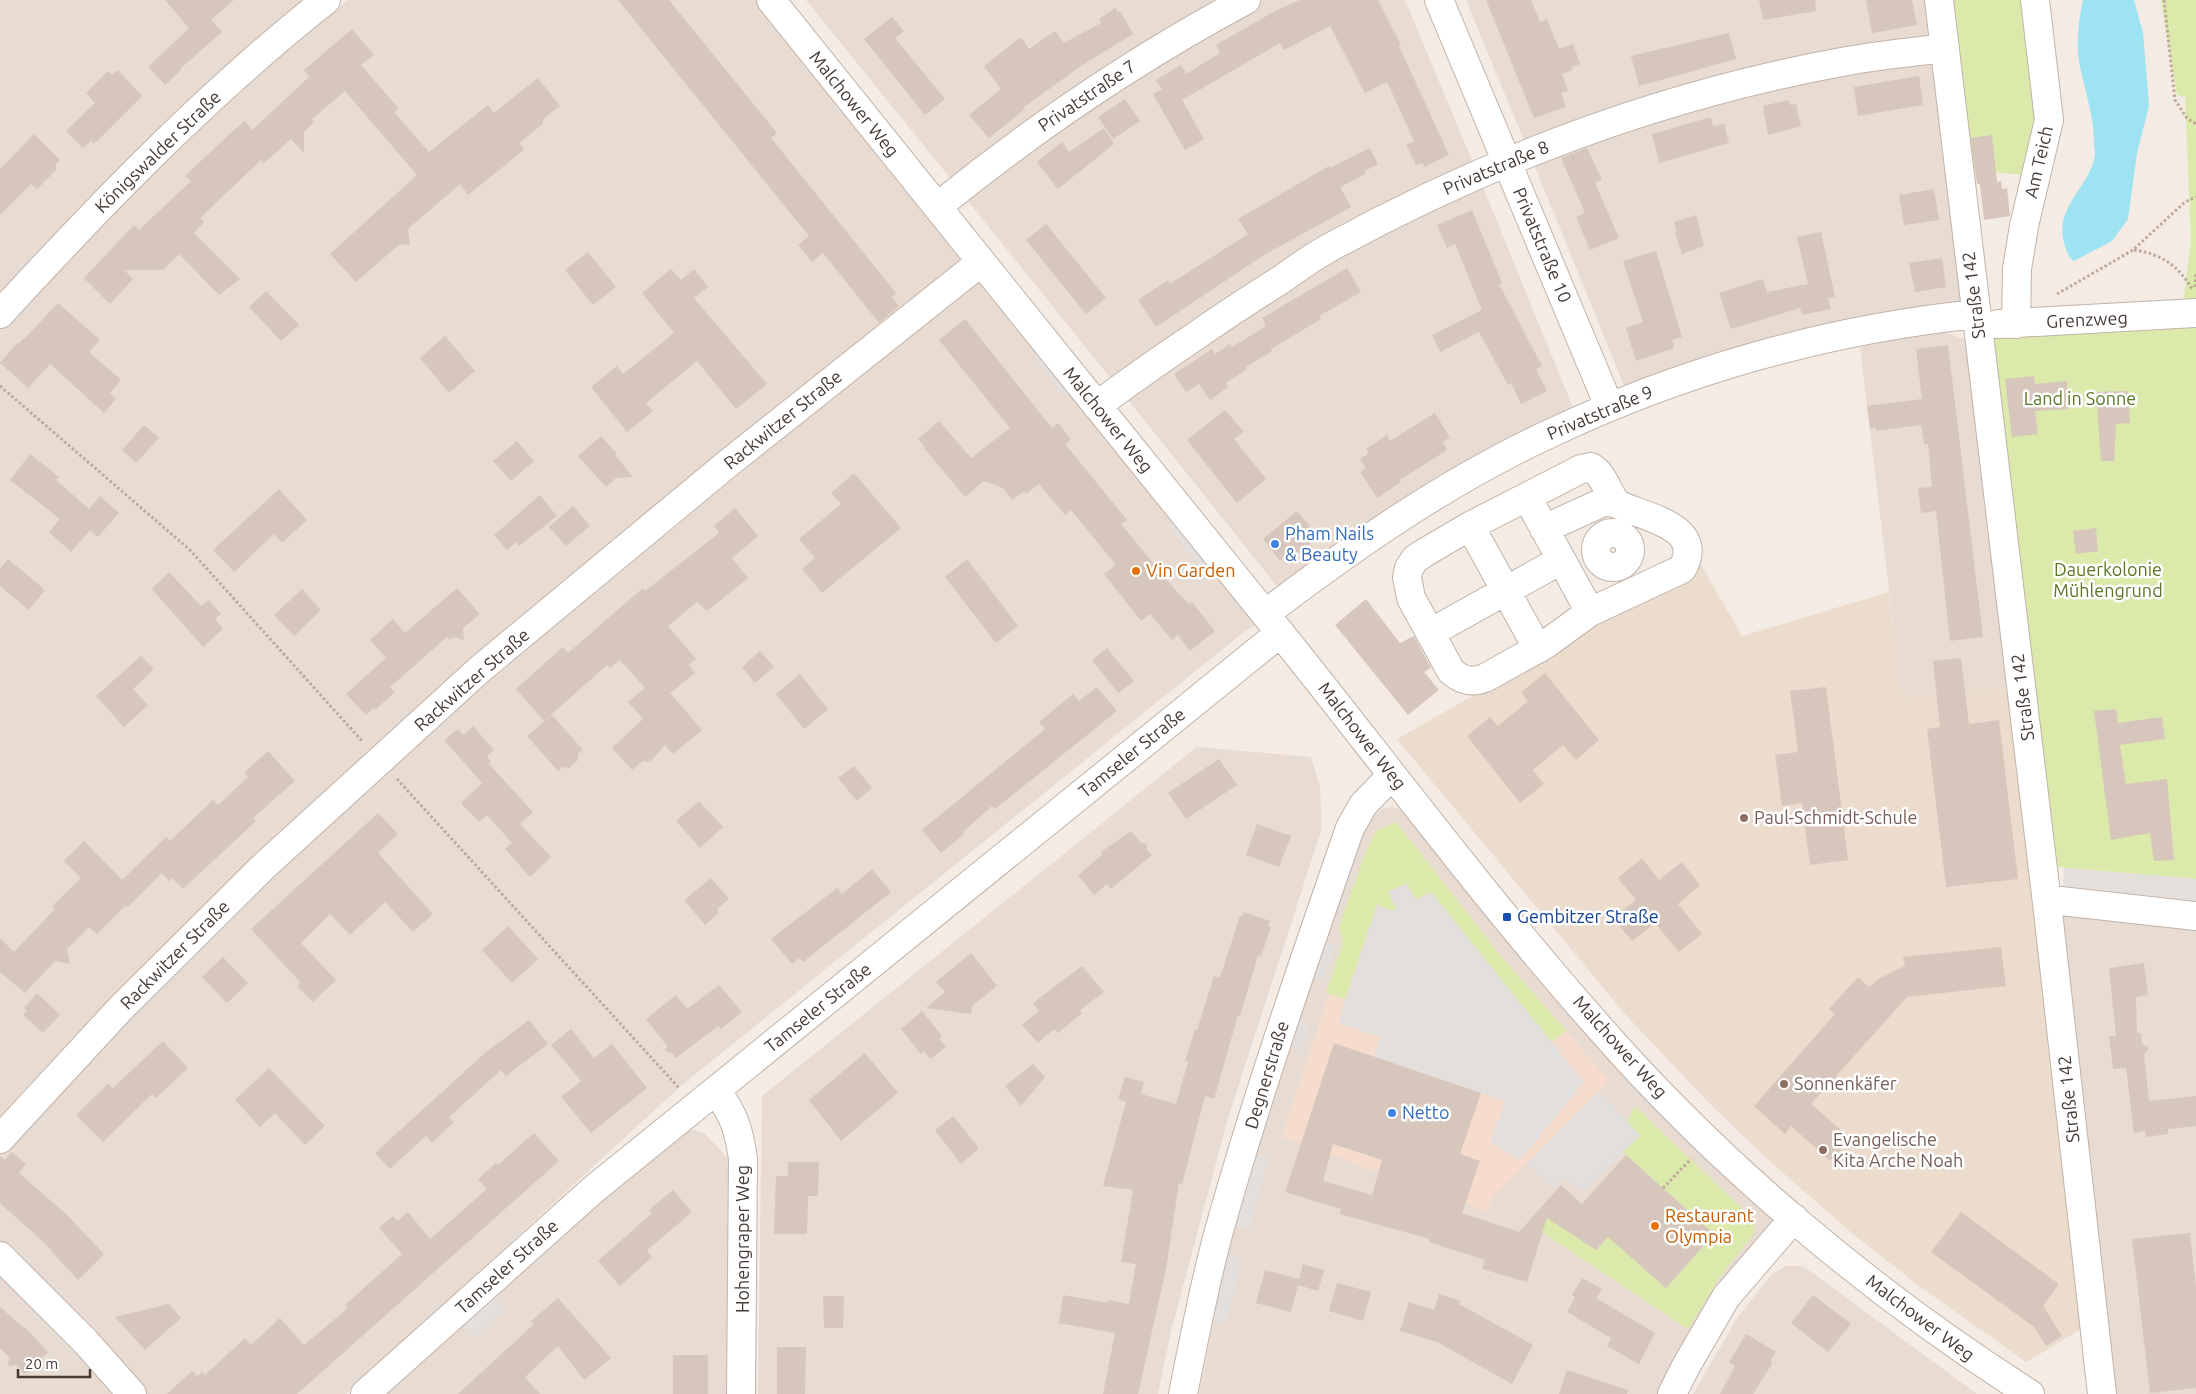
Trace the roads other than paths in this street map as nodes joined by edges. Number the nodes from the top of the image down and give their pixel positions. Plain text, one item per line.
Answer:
1 (326, 0) edge
2 (1246, 0) edge
3 (1439, 0) edge
4 (1939, 0) edge
5 (2035, 0) edge
6 (778, 2) edge
7 (1945, 48) junction
8 (1507, 161) junction
9 (937, 207) junction
10 (981, 262) junction
11 (2195, 312) edge
12 (0, 314) edge
13 (1977, 319) junction
14 (2016, 324) junction
15 (1097, 406) junction
16 (1609, 406) junction
17 (1527, 497) junction
18 (1614, 521) junction
19 (1553, 524) junction
20 (1464, 529) junction
21 (1561, 560) junction
22 (1634, 590) junction
23 (1500, 594) junction
24 (1590, 612) junction
25 (1272, 623) junction
26 (1430, 634) junction
27 (1531, 652) junction
28 (1392, 775) junction
29 (2047, 903) junction
30 (2196, 916) edge
31 (706, 1099) junction
32 (0, 1139) edge
33 (1794, 1218) junction
34 (0, 1256) edge
35 (132, 1394) edge
36 (365, 1394) edge
37 (741, 1394) edge
38 (1183, 1394) edge
39 (1672, 1394) edge
40 (2030, 1394) edge
41 (2102, 1394) edge

1 - 12 street, Königswalder Straße
2 - 9 street, Privatstraße 7
3 - 8 street, Privatstraße 10
4 - 7 street, Straße 142
5 - 14 street, Am Teich
6 - 9 street, Malchower Weg
7 - 8 street, Privatstraße 8
7 - 13 street, Straße 142
8 - 15 street, Privatstraße 8
8 - 16 street, Privatstraße 10
9 - 10 street, Malchower Weg
10 - 15 street, Malchower Weg
10 - 32 street, Rackwitzer Straße
11 - 14 street, Grenzweg
13 - 14 street, Grenzweg
13 - 16 street, Privatstraße 9
13 - 29 street, Straße 142
15 - 25 street, Malchower Weg
16 - 25 street, Privatstraße 9
17 - 18 street
17 - 19 street
17 - 20 street
18 - 19 street
18 - 19 street
18 - 22 street
18 - 22 street
19 - 21 street
20 - 23 street
20 - 26 street
21 - 23 street
21 - 24 street
22 - 24 street
23 - 26 street
23 - 27 street
24 - 27 street
25 - 28 street, Malchower Weg
25 - 31 street, Tamseler Straße
26 - 27 street
28 - 33 street, Malchower Weg
28 - 38 street, Degnerstraße
29 - 30 street
29 - 41 street, Straße 142
31 - 36 street, Tamseler Straße
31 - 37 street, Hohengraper Weg
33 - 39 street
33 - 40 street, Malchower Weg
34 - 35 street

